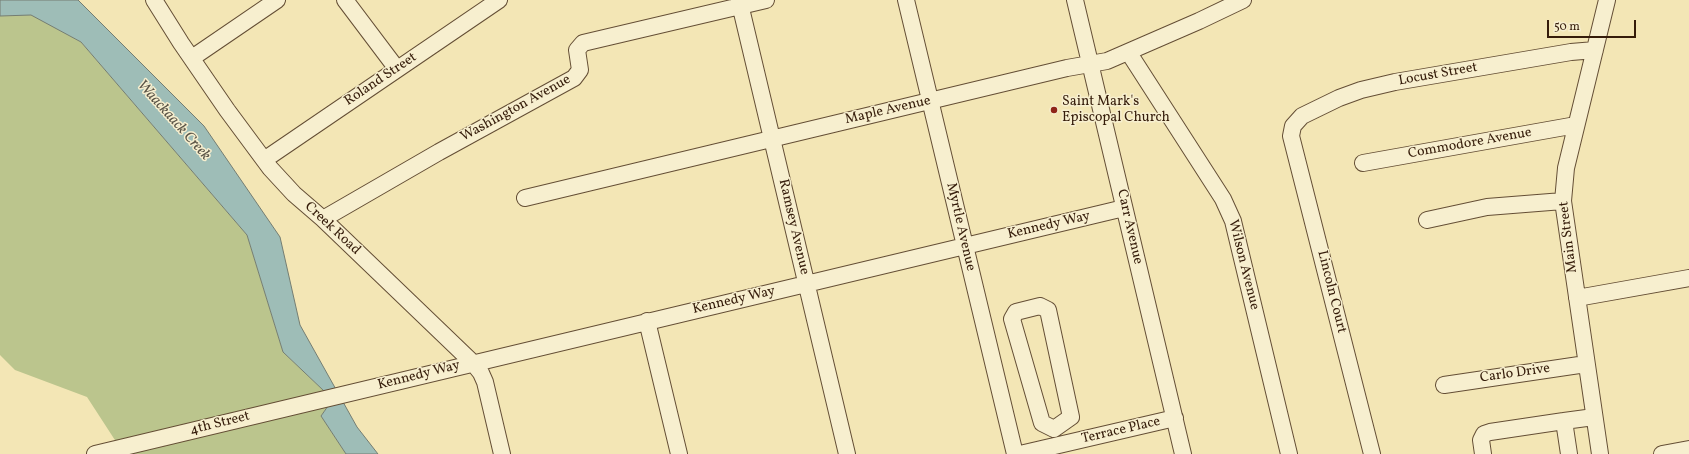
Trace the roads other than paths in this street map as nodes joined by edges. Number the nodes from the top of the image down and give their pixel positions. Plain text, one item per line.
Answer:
1 (154, 0) edge
2 (277, 0) edge
3 (345, 0) edge
4 (499, 0) edge
5 (766, 0) edge
6 (906, 0) edge
7 (1075, 0) edge
8 (1242, 0) edge
9 (1607, 0) edge
10 (739, 3) edge
11 (1595, 50) junction
12 (1129, 53) junction
13 (192, 58) junction
14 (1089, 64) junction
15 (397, 69) junction
16 (930, 100) junction
17 (1576, 126) junction
18 (1292, 129) joint
19 (772, 138) junction
20 (264, 160) junction
21 (1363, 163) dead end
22 (525, 198) dead end
23 (1563, 201) junction
24 (1124, 208) junction
25 (323, 219) junction
26 (1427, 220) dead end
27 (965, 246) junction
28 (1689, 278) edge
29 (806, 284) junction
30 (1577, 298) junction
31 (647, 321) junction
32 (473, 363) junction
33 (1586, 364) junction
34 (1444, 385) dead end
35 (344, 394) joint
36 (1594, 417) junction
37 (1174, 418) junction
38 (1564, 421) junction
39 (1048, 426) junction
40 (1058, 446) junction
41 (1689, 449) edge
42 (95, 454) edge
43 (502, 454) edge
44 (679, 454) edge
45 (847, 454) edge
46 (1015, 454) edge
47 (1020, 454) edge
48 (1183, 454) edge
49 (1289, 454) edge
50 (1372, 454) edge
51 (1482, 454) edge
52 (1569, 454) edge
53 (1600, 454) edge
54 (1662, 454) edge

1 - 13 street, Creek Road
2 - 13 street
3 - 15 street
4 - 15 street, Roland Street
5 - 10 street, Washington Avenue
6 - 16 street, Myrtle Avenue
7 - 14 street, Carr Avenue
8 - 12 street, Maple Avenue
9 - 11 street, Main Street
10 - 19 street, Ramsey Avenue
10 - 25 street, Washington Avenue
11 - 17 street, Main Street
11 - 18 street, Locust Street
12 - 14 street, Maple Avenue
12 - 49 street, Wilson Avenue
13 - 20 street, Creek Road
14 - 16 street, Maple Avenue
14 - 24 street, Carr Avenue
15 - 20 street, Roland Street
16 - 19 street, Maple Avenue
16 - 27 street, Myrtle Avenue
17 - 21 street, Commodore Avenue
17 - 23 street, Main Street
18 - 50 street, Lincoln Court
19 - 22 street, Maple Avenue
19 - 29 street, Ramsey Avenue
20 - 25 street, Creek Road
23 - 26 street
23 - 30 street, Main Street
24 - 27 street, Kennedy Way
24 - 37 street, Carr Avenue
25 - 32 street, Creek Road
27 - 29 street, Kennedy Way
27 - 46 street, Myrtle Avenue
28 - 30 street
29 - 31 street, Kennedy Way
29 - 45 street, Ramsey Avenue
30 - 33 street, Main Street
31 - 32 street, Kennedy Way
31 - 44 street
32 - 35 street, Kennedy Way
32 - 43 street, Creek Road
33 - 34 street, Carlo Drive
33 - 36 street, Main Street
35 - 42 street, 4th Street
36 - 38 street
36 - 53 street, Main Street
37 - 40 street, Terrace Place
37 - 48 street, Carr Avenue
38 - 51 street
38 - 52 street
39 - 39 street
39 - 40 street
40 - 47 street, Terrace Place
41 - 54 street

